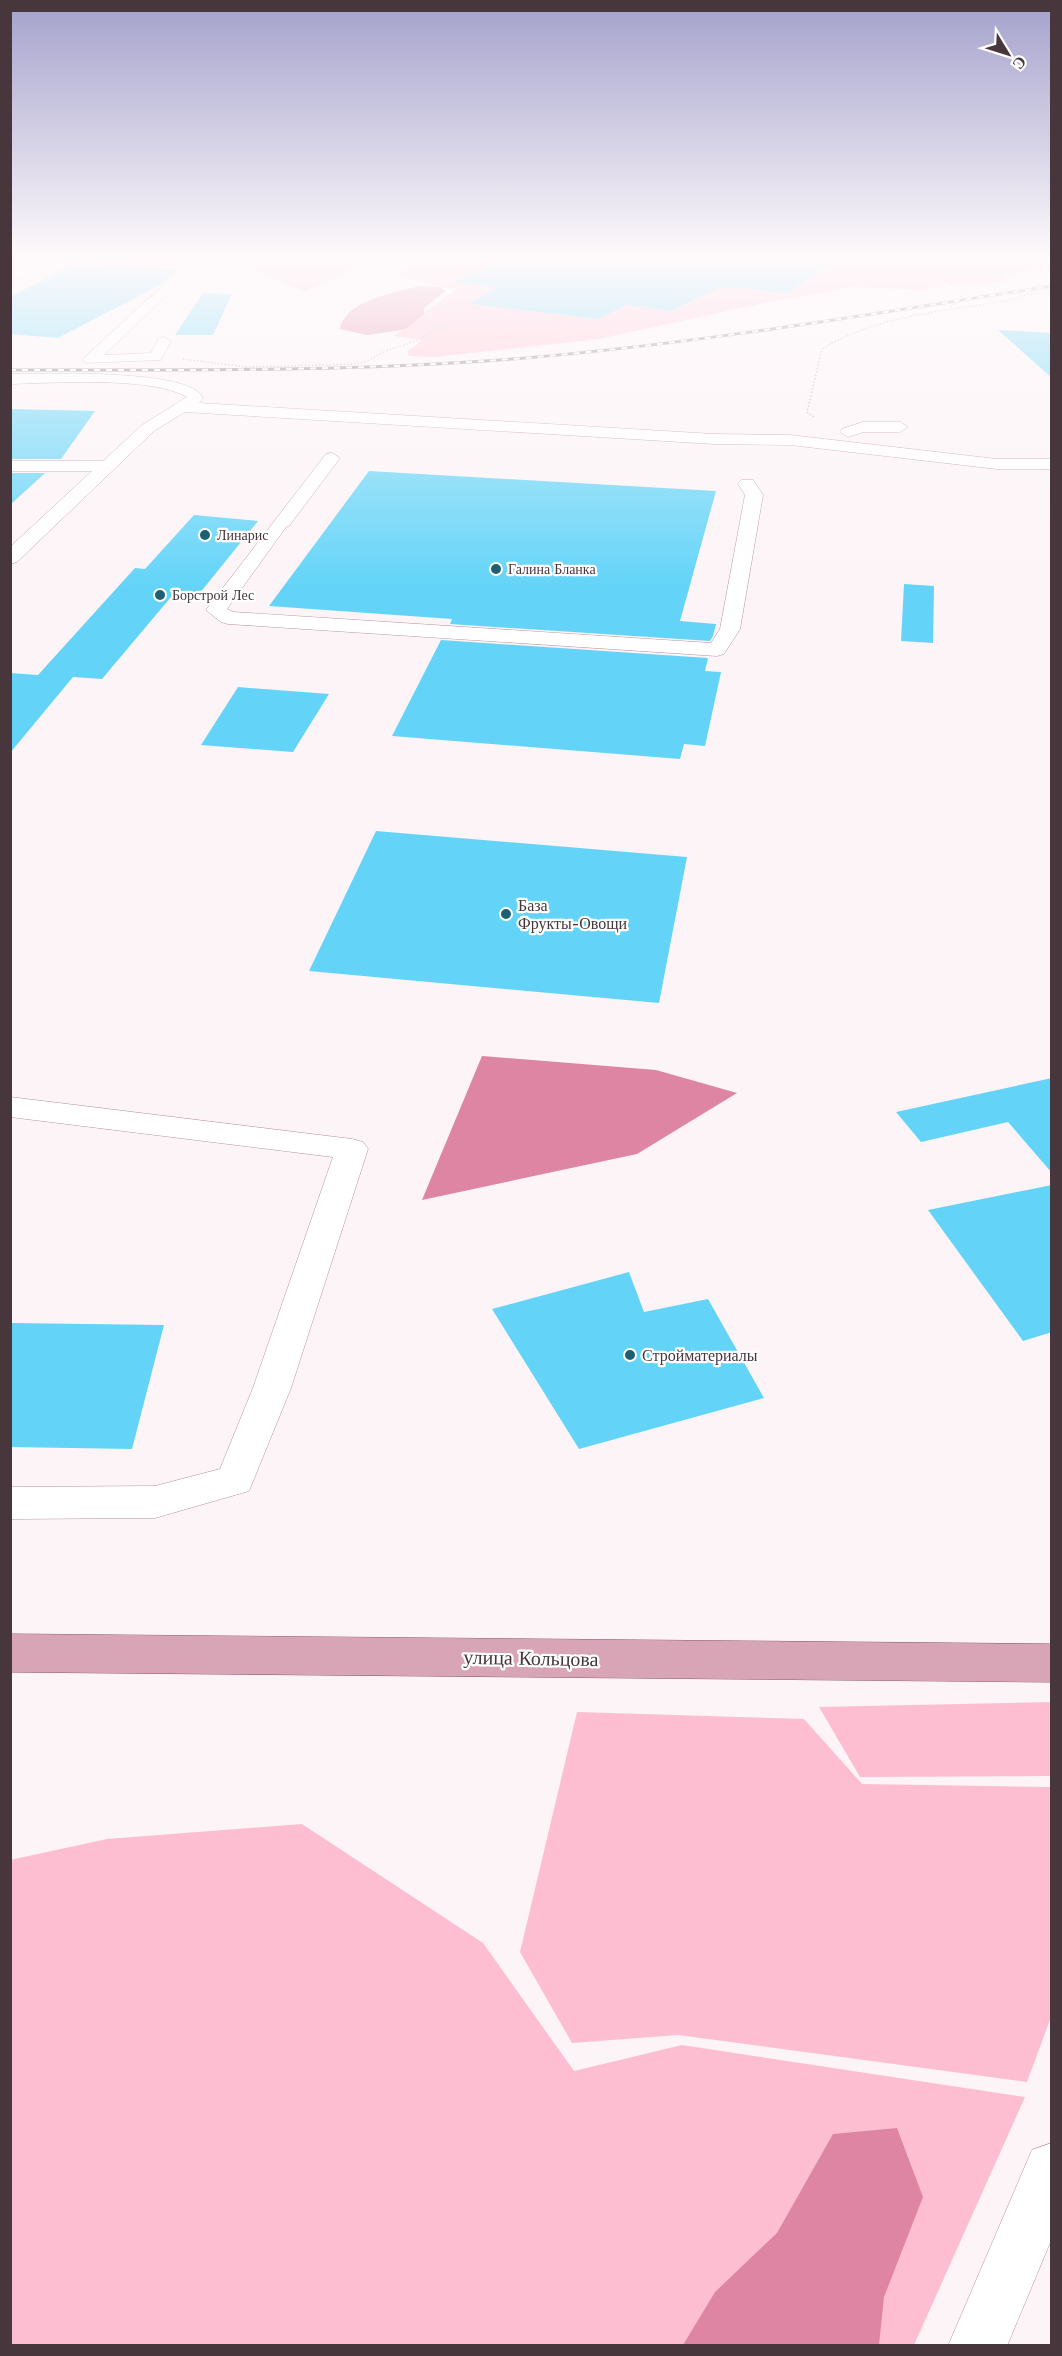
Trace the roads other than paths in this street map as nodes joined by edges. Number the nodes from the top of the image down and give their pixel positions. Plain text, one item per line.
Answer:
1 (10, 379) edge
2 (185, 406) junction
3 (900, 427) dead end
4 (790, 440) junction
5 (332, 458) dead end
6 (1052, 464) edge
7 (10, 466) edge
8 (108, 466) junction
9 (747, 484) dead end
10 (10, 558) edge
11 (10, 1107) edge
12 (10, 1503) edge
13 (10, 1653) edge
14 (1052, 1663) edge
15 (1052, 2170) edge
16 (977, 2346) edge

1 - 2 street
2 - 4 street
2 - 8 street
3 - 4 street
4 - 6 street
5 - 9 street
7 - 8 street
8 - 10 street
11 - 12 street
13 - 14 main road, улица Кольцова
15 - 16 street

